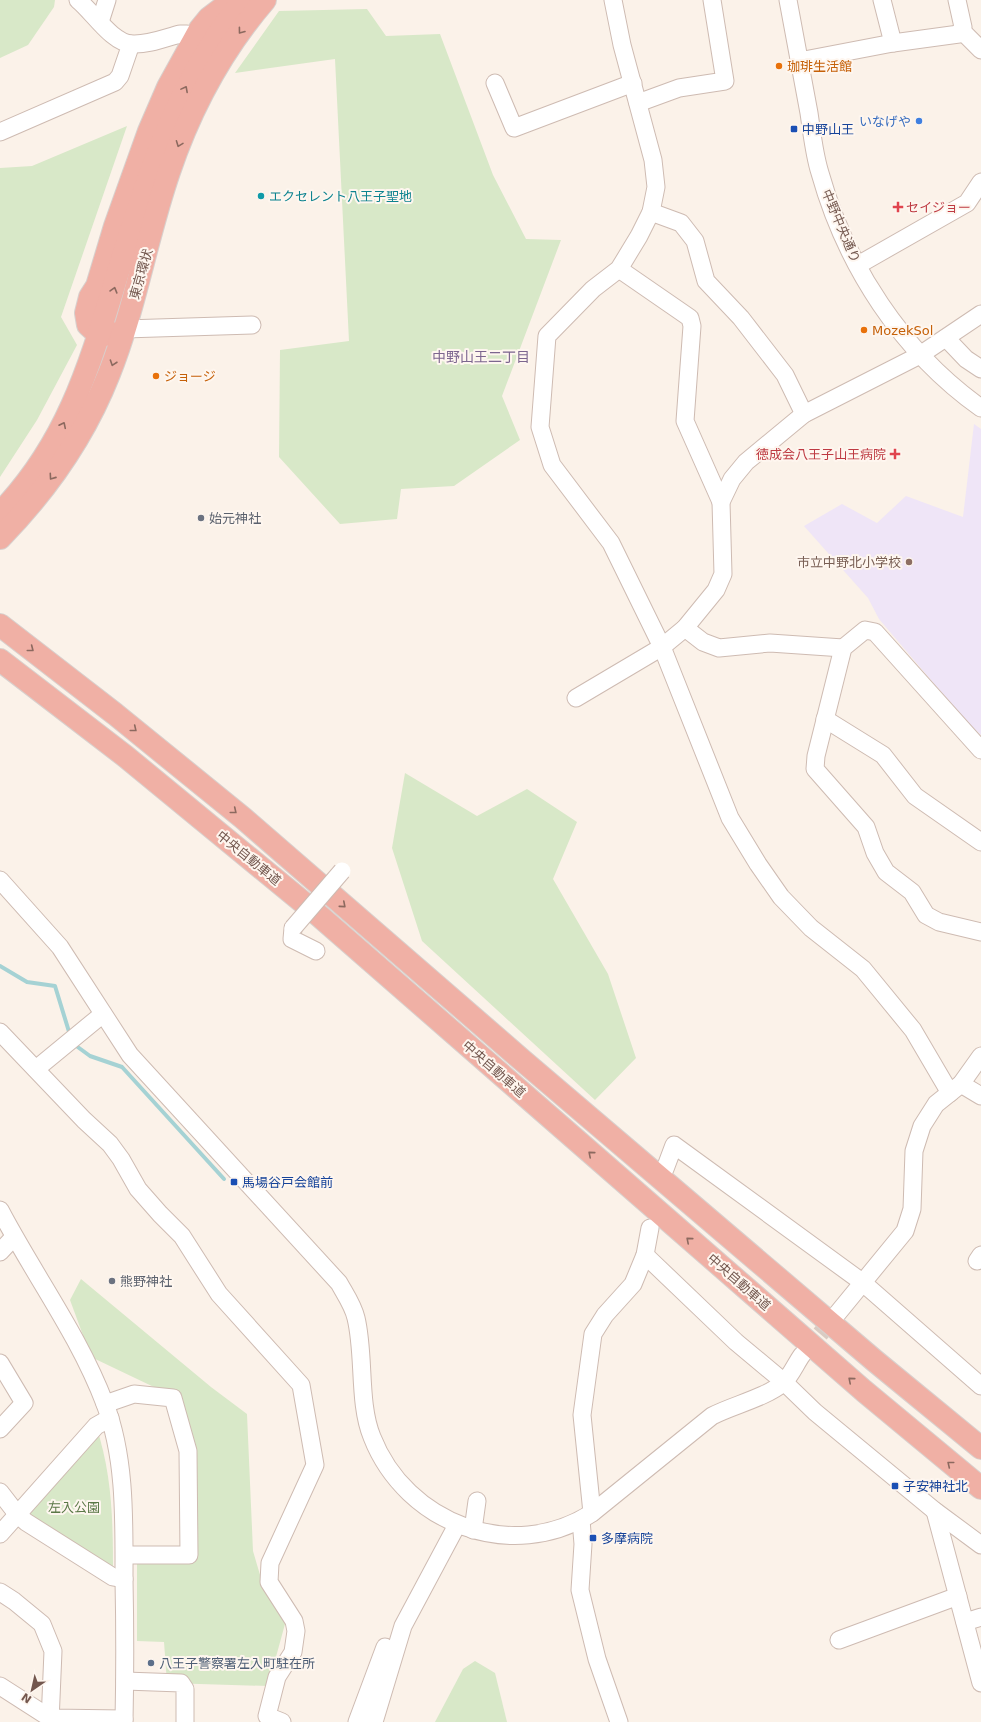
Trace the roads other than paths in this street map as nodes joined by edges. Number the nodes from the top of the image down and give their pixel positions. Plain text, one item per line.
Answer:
1 (78, 0) edge
2 (107, 0) edge
3 (233, 0) edge
4 (243, 0) edge
5 (265, 0) edge
6 (613, 0) edge
7 (712, 0) edge
8 (788, 0) edge
9 (882, 0) edge
10 (957, 0) edge
11 (100, 22) junction
12 (961, 30) junction
13 (195, 40) junction
14 (893, 43) junction
15 (131, 44) junction
16 (981, 50) edge
17 (799, 61) junction
18 (495, 83) dead end
19 (633, 83) junction
20 (638, 103) junction
21 (0, 132) edge
22 (981, 182) edge
23 (651, 212) junction
24 (858, 265) junction
25 (619, 269) junction
26 (97, 286) junction
27 (107, 314) junction
28 (981, 314) edge
29 (252, 325) dead end
30 (124, 329) junction
31 (100, 336) junction
32 (946, 338) junction
33 (920, 355) junction
34 (981, 369) edge
35 (981, 408) edge
36 (804, 414) junction
37 (720, 502) junction
38 (0, 513) edge
39 (0, 538) edge
40 (0, 625) edge
41 (685, 628) junction
42 (662, 647) junction
43 (843, 648) junction
44 (0, 660) edge
45 (576, 698) dead end
46 (825, 719) junction
47 (981, 750) edge
48 (981, 842) edge
49 (342, 871) dead end
50 (0, 880) edge
51 (981, 932) edge
52 (316, 951) dead end
53 (103, 1014) junction
54 (0, 1032) edge
55 (981, 1056) edge
56 (36, 1070) junction
57 (956, 1088) junction
58 (981, 1096) edge
59 (665, 1168) dead end
60 (0, 1210) edge
61 (650, 1228) dead end
62 (14, 1237) junction
63 (0, 1252) edge
64 (645, 1255) junction
65 (862, 1282) junction
66 (837, 1314) tunnel mouth
67 (802, 1354) tunnel mouth
68 (0, 1363) edge
69 (784, 1382) junction
70 (981, 1386) edge
71 (107, 1411) junction
72 (0, 1429) edge
73 (981, 1448) edge
74 (981, 1488) edge
75 (0, 1492) edge
76 (476, 1501) dead end
77 (935, 1511) junction
78 (17, 1514) junction
79 (586, 1517) junction
80 (465, 1528) junction
81 (0, 1534) edge
82 (981, 1545) edge
83 (125, 1555) junction
84 (124, 1579) junction
85 (0, 1592) edge
86 (958, 1596) junction
87 (973, 1620) edge
88 (403, 1626) junction
89 (839, 1640) dead end
90 (977, 1650) edge
91 (125, 1681) junction
92 (981, 1683) edge
93 (0, 1686) edge
94 (50, 1720) edge
95 (124, 1720) edge
96 (185, 1722) edge
97 (282, 1722) edge
98 (357, 1722) edge
99 (374, 1722) edge
100 (619, 1722) edge

1 - 11 street
2 - 11 street
3 - 13 highway
27 -> 4 highway, 東京環状
5 -> 30 highway, 東京環状
6 - 19 street
7 - 20 street
8 - 17 street, 中野中央通り
9 - 14 street
10 - 12 street
11 - 15 street
12 - 14 street
12 - 16 street
13 - 15 street
13 - 26 highway
14 - 17 street
15 - 21 street
17 - 24 street, 中野中央通り
18 - 19 street
19 - 20 street
20 - 23 street
22 - 24 street
23 - 25 street
23 - 36 street
24 - 33 street, 中野中央通り
25 - 37 street
25 - 42 street
26 - 27 highway
26 - 31 highway
27 - 30 highway
27 - 31 highway, 東京環状
28 - 32 street
29 - 30 street
30 - 31 highway
30 -> 39 highway, 東京環状
38 -> 31 highway, 東京環状
32 - 33 street
32 - 34 street
33 - 35 street, 中野中央通り
33 - 36 street
36 - 37 street
37 - 41 street
40 -> 73 highway, 中央自動車道
41 - 42 street
41 - 43 street
42 - 45 street
42 - 57 street
43 - 46 street
43 - 47 street
74 -> 44 highway, 中央自動車道
46 - 48 street
46 - 51 street
49 - 52 street, bridge
50 - 53 street
53 - 56 street
53 - 80 street
54 - 56 street
55 - 57 street
56 - 97 street
57 - 58 street
57 - 65 street
59 - 65 street
60 - 62 street
61 - 64 street
62 - 63 street
62 - 71 street
64 - 69 street
64 - 79 street
65 - 66 street
65 - 70 street
67 - 69 street
68 - 72 street
69 - 77 street
69 - 79 street
71 - 78 street
71 - 83 street
71 - 83 street
75 - 78 street
76 - 80 street
77 - 82 street
77 - 86 street
78 - 81 street
78 - 84 street
79 - 80 street
79 - 100 street
80 - 88 street
83 - 84 street
84 - 91 street
85 - 94 street
86 - 87 street
86 - 89 street
87 - 90 street
88 - 98 street
88 - 99 street
90 - 92 street
91 - 95 street
91 - 96 street
93 - 94 street
94 - 95 street

